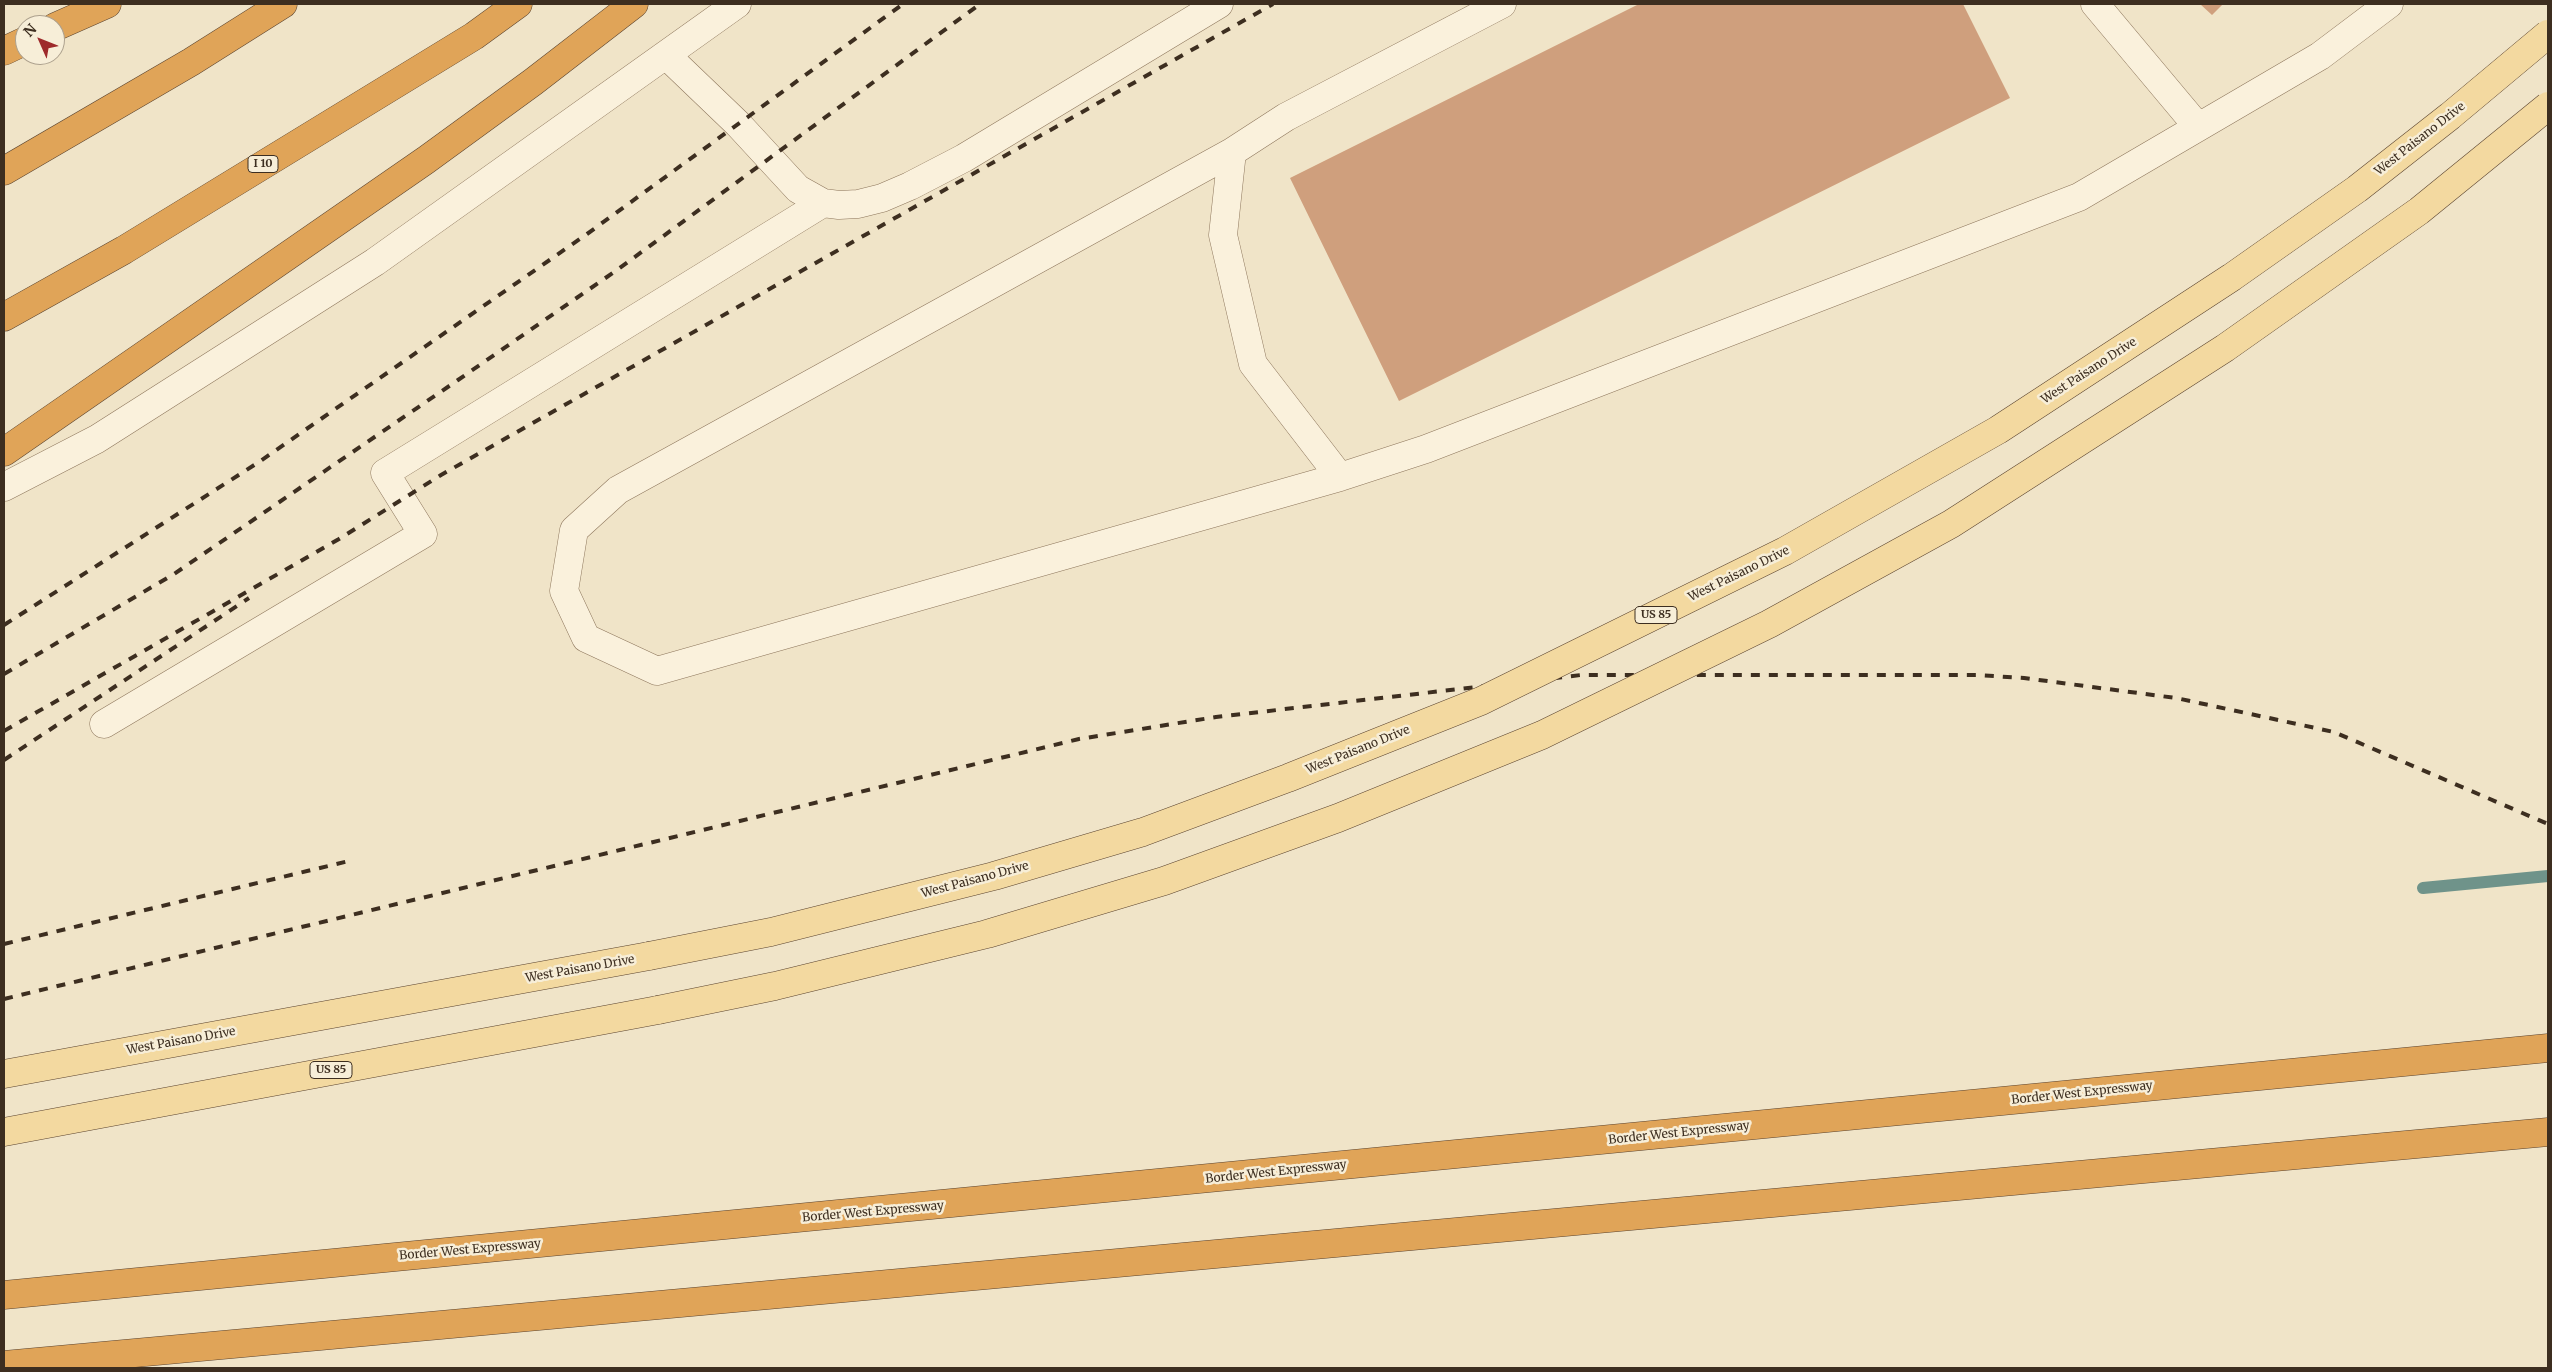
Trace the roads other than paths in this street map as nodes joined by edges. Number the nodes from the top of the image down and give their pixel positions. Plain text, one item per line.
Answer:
1 (107, 4) edge
2 (283, 4) edge
3 (518, 4) edge
4 (634, 4) edge
5 (737, 4) edge
6 (1219, 4) edge
7 (1502, 4) edge
8 (2095, 4) edge
9 (2389, 4) edge
10 (65, 23) edge
11 (2548, 34) edge
12 (666, 55) junction
13 (2548, 106) edge
14 (2198, 127) junction
15 (1232, 152) junction
16 (4, 171) edge
17 (823, 202) junction
18 (4, 316) edge
19 (4, 452) edge
20 (1340, 477) junction
21 (4, 487) edge
22 (104, 724) dead end
23 (2548, 1048) edge
24 (4, 1074) edge
25 (4, 1132) edge
26 (2548, 1132) edge
27 (4, 1295) edge
28 (4, 1365) edge

1 - 10 highway
2 - 16 highway
3 - 18 highway, I 10
4 - 19 highway
5 - 12 street
6 - 17 street
7 - 15 street
8 - 14 street
9 - 14 street
11 - 24 main road, West Paisano Drive / US 85, bridge
12 - 17 street
12 - 21 street
13 - 25 main road, US 85, bridge
14 - 20 street
15 - 20 street
15 - 20 street
17 - 22 street
23 - 27 highway, Border West Expressway
26 - 28 highway

